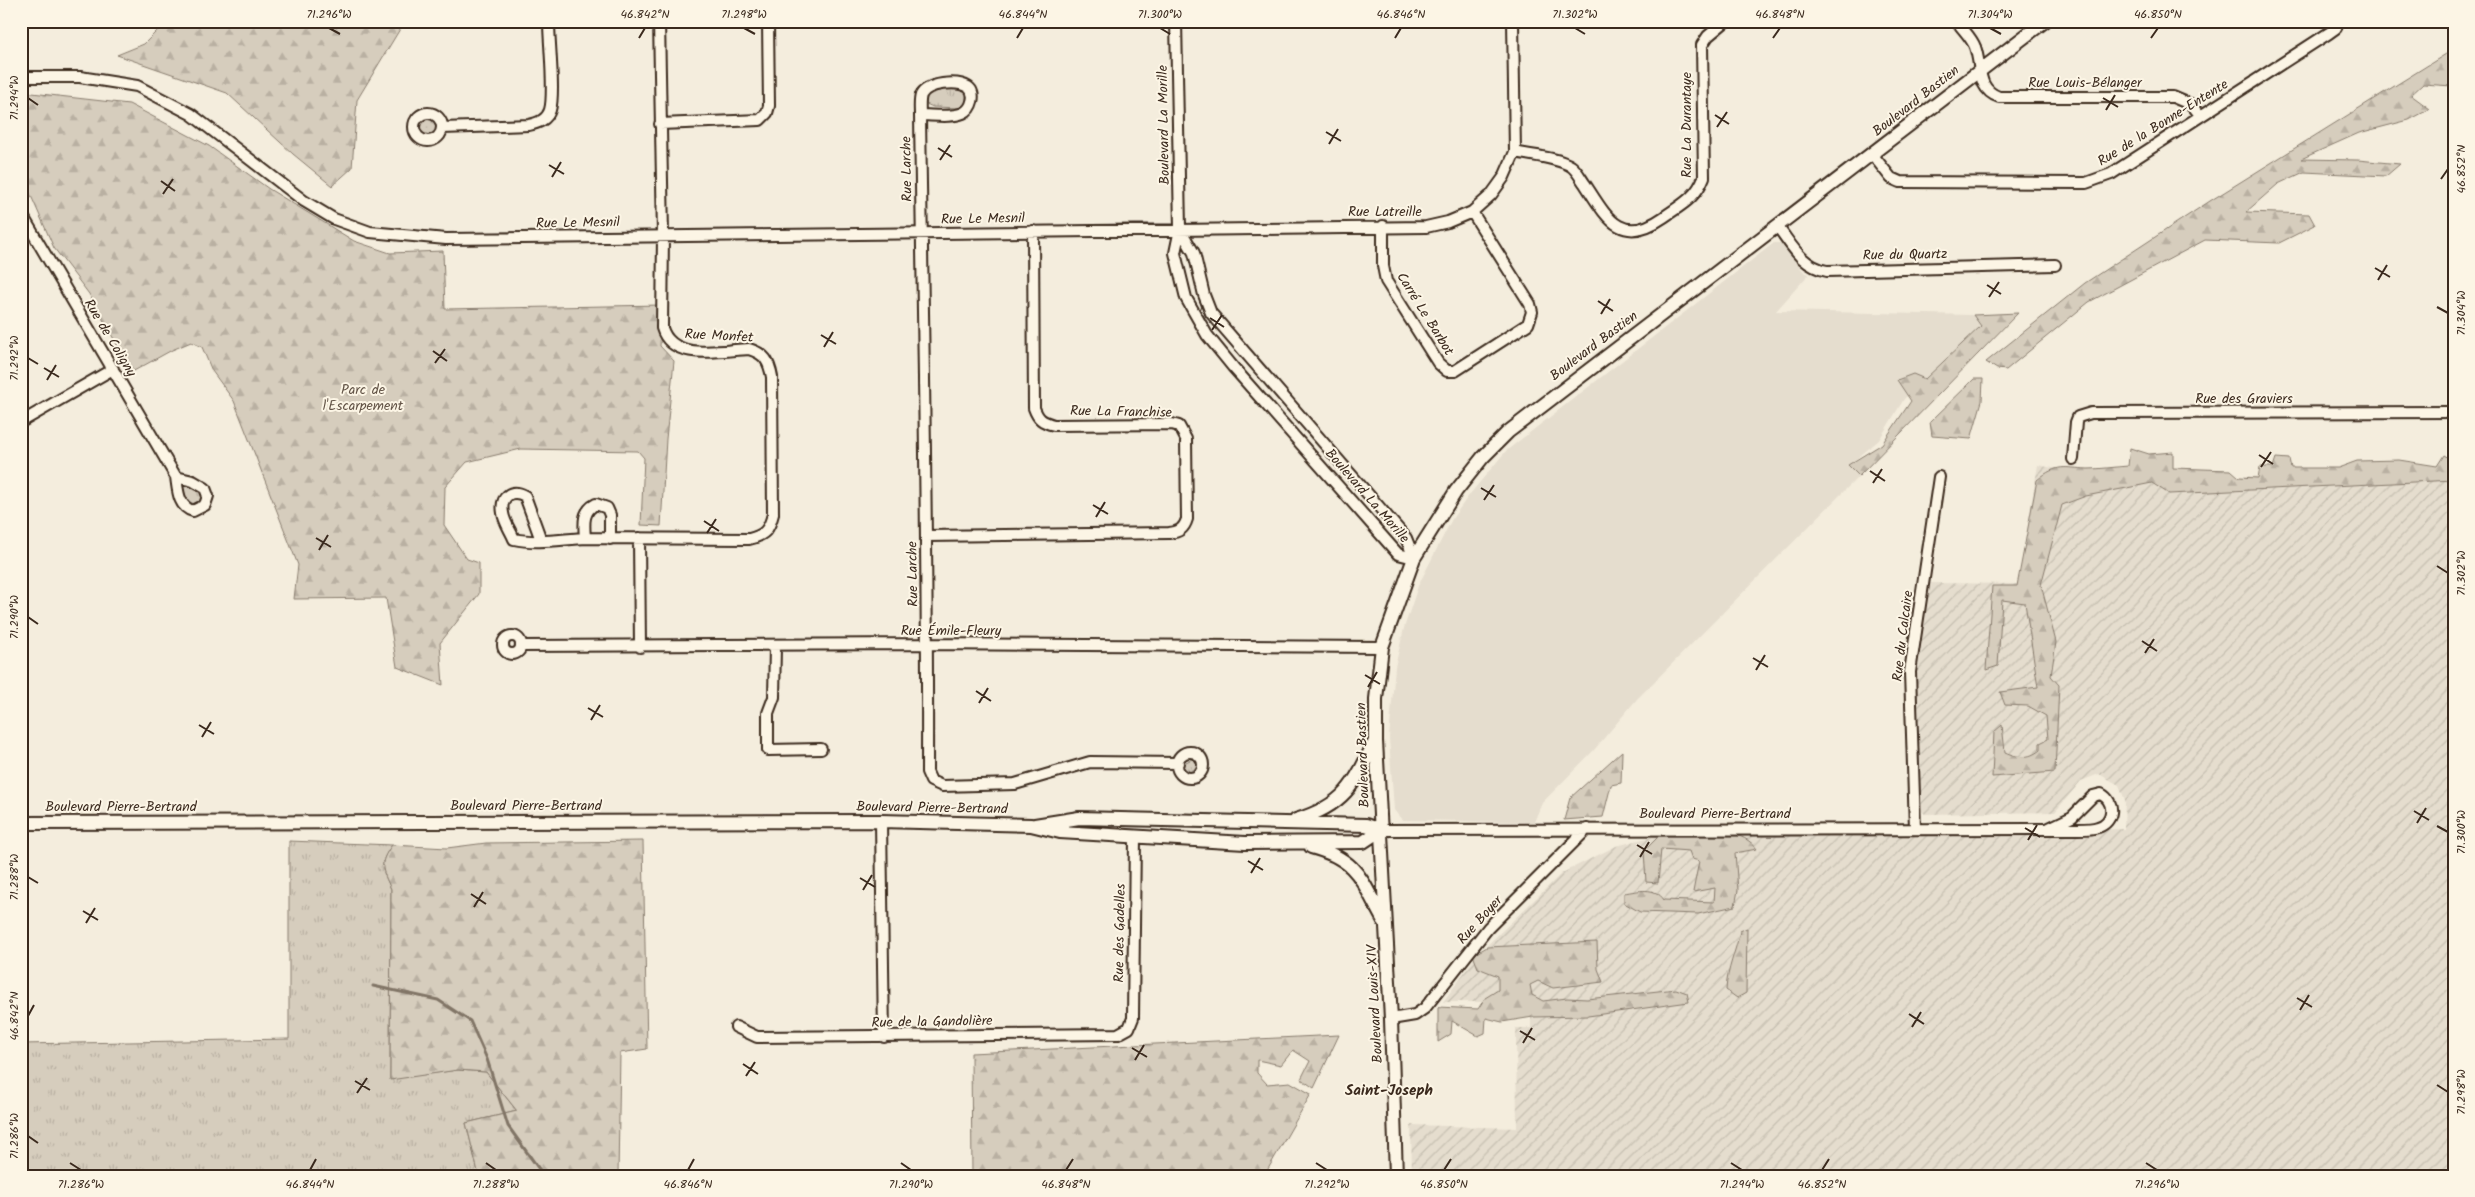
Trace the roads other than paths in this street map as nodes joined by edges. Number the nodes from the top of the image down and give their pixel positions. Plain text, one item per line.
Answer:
1 (645, 21) edge
2 (659, 21) edge
3 (768, 21) edge
4 (1176, 21) edge
5 (1513, 21) edge
6 (1726, 21) edge
7 (1957, 21) edge
8 (2046, 21) edge
9 (2338, 21) edge
10 (548, 22) edge
11 (1980, 71) junction
12 (21, 77) edge
13 (920, 115) junction
14 (2200, 115) junction
15 (660, 124) junction
16 (442, 128) dead end
17 (1515, 152) junction
18 (1872, 154) junction
19 (1472, 212) junction
20 (21, 213) edge
21 (1382, 226) junction
22 (1777, 226) junction
23 (1180, 229) junction
24 (1033, 231) junction
25 (921, 233) junction
26 (663, 235) junction
27 (2055, 265) dead end
28 (113, 369) junction
29 (2454, 412) edge
30 (21, 422) edge
31 (2073, 458) dead end
32 (176, 477) dead end
33 (1939, 477) dead end
34 (926, 536) junction
35 (585, 538) junction
36 (610, 538) junction
37 (639, 538) junction
38 (542, 540) junction
39 (1414, 558) junction
40 (928, 644) junction
41 (521, 646) dead end
42 (640, 647) junction
43 (775, 647) junction
44 (1382, 647) junction
45 (1376, 741) junction
46 (821, 749) dead end
47 (1178, 763) dead end
48 (881, 821) junction
49 (21, 823) edge
50 (1284, 824) junction
51 (1031, 825) junction
52 (1915, 828) junction
53 (2048, 828) junction
54 (1587, 829) junction
55 (1381, 830) junction
56 (1135, 837) junction
57 (1294, 843) junction
58 (1386, 925) junction
59 (1391, 1019) junction
60 (736, 1027) dead end
61 (1129, 1028) joint
62 (884, 1036) junction
63 (1396, 1176) edge

1 - 10 street
2 - 15 street, Rue Monfet
3 - 15 street
4 - 23 street, Boulevard La Morille
5 - 17 street, Rue Latreille
6 - 17 street, Rue La Durantaye
7 - 11 street, Rue Louis-Bélanger
8 - 11 main road, Boulevard Bastien
9 - 14 street, Rue de la Bonne-Entente
10 - 16 street
11 - 14 street, Rue Louis-Bélanger
11 - 18 main road, Boulevard Bastien
12 - 26 street, Rue Le Mesnil
13 - 13 street, Rue Larche
13 - 25 street, Rue Larche
14 - 18 street, Rue de la Bonne-Entente
15 - 26 street, Rue Monfet
17 - 19 street, Rue Latreille
18 - 22 main road, Boulevard Bastien
19 - 21 street, Rue Latreille
19 - 21 street, Carré Le Barbot
20 - 28 street, Rue de Coligny
21 - 23 street, Rue Latreille
22 - 27 street, Rue du Quartz
22 - 39 main road, Boulevard Bastien
23 - 24 street, Rue Le Mesnil
23 - 39 street, Boulevard La Morille
23 - 39 street, Boulevard La Morille
24 - 25 street, Rue Le Mesnil
24 - 34 street, Rue La Franchise
25 - 26 street, Rue Le Mesnil
25 - 34 street, Rue Larche
26 - 37 street, Rue Monfet
28 - 30 street
28 - 32 street, Rue de Coligny
29 - 31 street, Rue des Graviers
33 - 52 street, Rue du Calcaire
34 - 40 street, Rue Larche
35 - 36 street
35 - 36 street
35 - 38 street
36 - 37 street
37 - 42 street
38 - 38 street
39 - 44 main road, Boulevard Bastien
40 - 43 street, Rue Émile-Fleury
40 - 44 street, Rue Émile-Fleury
40 - 47 street, Rue Larche
41 - 42 street, Rue Émile-Fleury
42 - 43 street, Rue Émile-Fleury
43 - 46 street
44 - 45 main road, Boulevard Bastien
45 - 50 main road
45 - 55 main road, Boulevard Bastien
48 - 49 main road, Boulevard Pierre-Bertrand
48 - 51 main road, Boulevard Pierre-Bertrand
48 - 62 street
50 - 51 main road, Boulevard Pierre-Bertrand
50 - 55 main road, Boulevard Pierre-Bertrand
51 - 56 main road, Boulevard Pierre-Bertrand
52 - 53 street, Boulevard Pierre-Bertrand
52 - 54 street, Boulevard Pierre-Bertrand
53 - 53 street, Boulevard Pierre-Bertrand
54 - 55 street, Boulevard Pierre-Bertrand
54 - 59 street, Rue Boyer
55 - 57 main road, Boulevard Pierre-Bertrand
55 - 58 main road, Boulevard Louis-XIV
56 - 57 main road, Boulevard Pierre-Bertrand
56 - 61 street, Rue des Gadelles
57 - 58 main road
58 - 59 main road, Boulevard Louis-XIV
59 - 63 main road, Boulevard Louis-XIV
60 - 62 street, Rue de la Gandolière
61 - 62 street, Rue de la Gandolière

